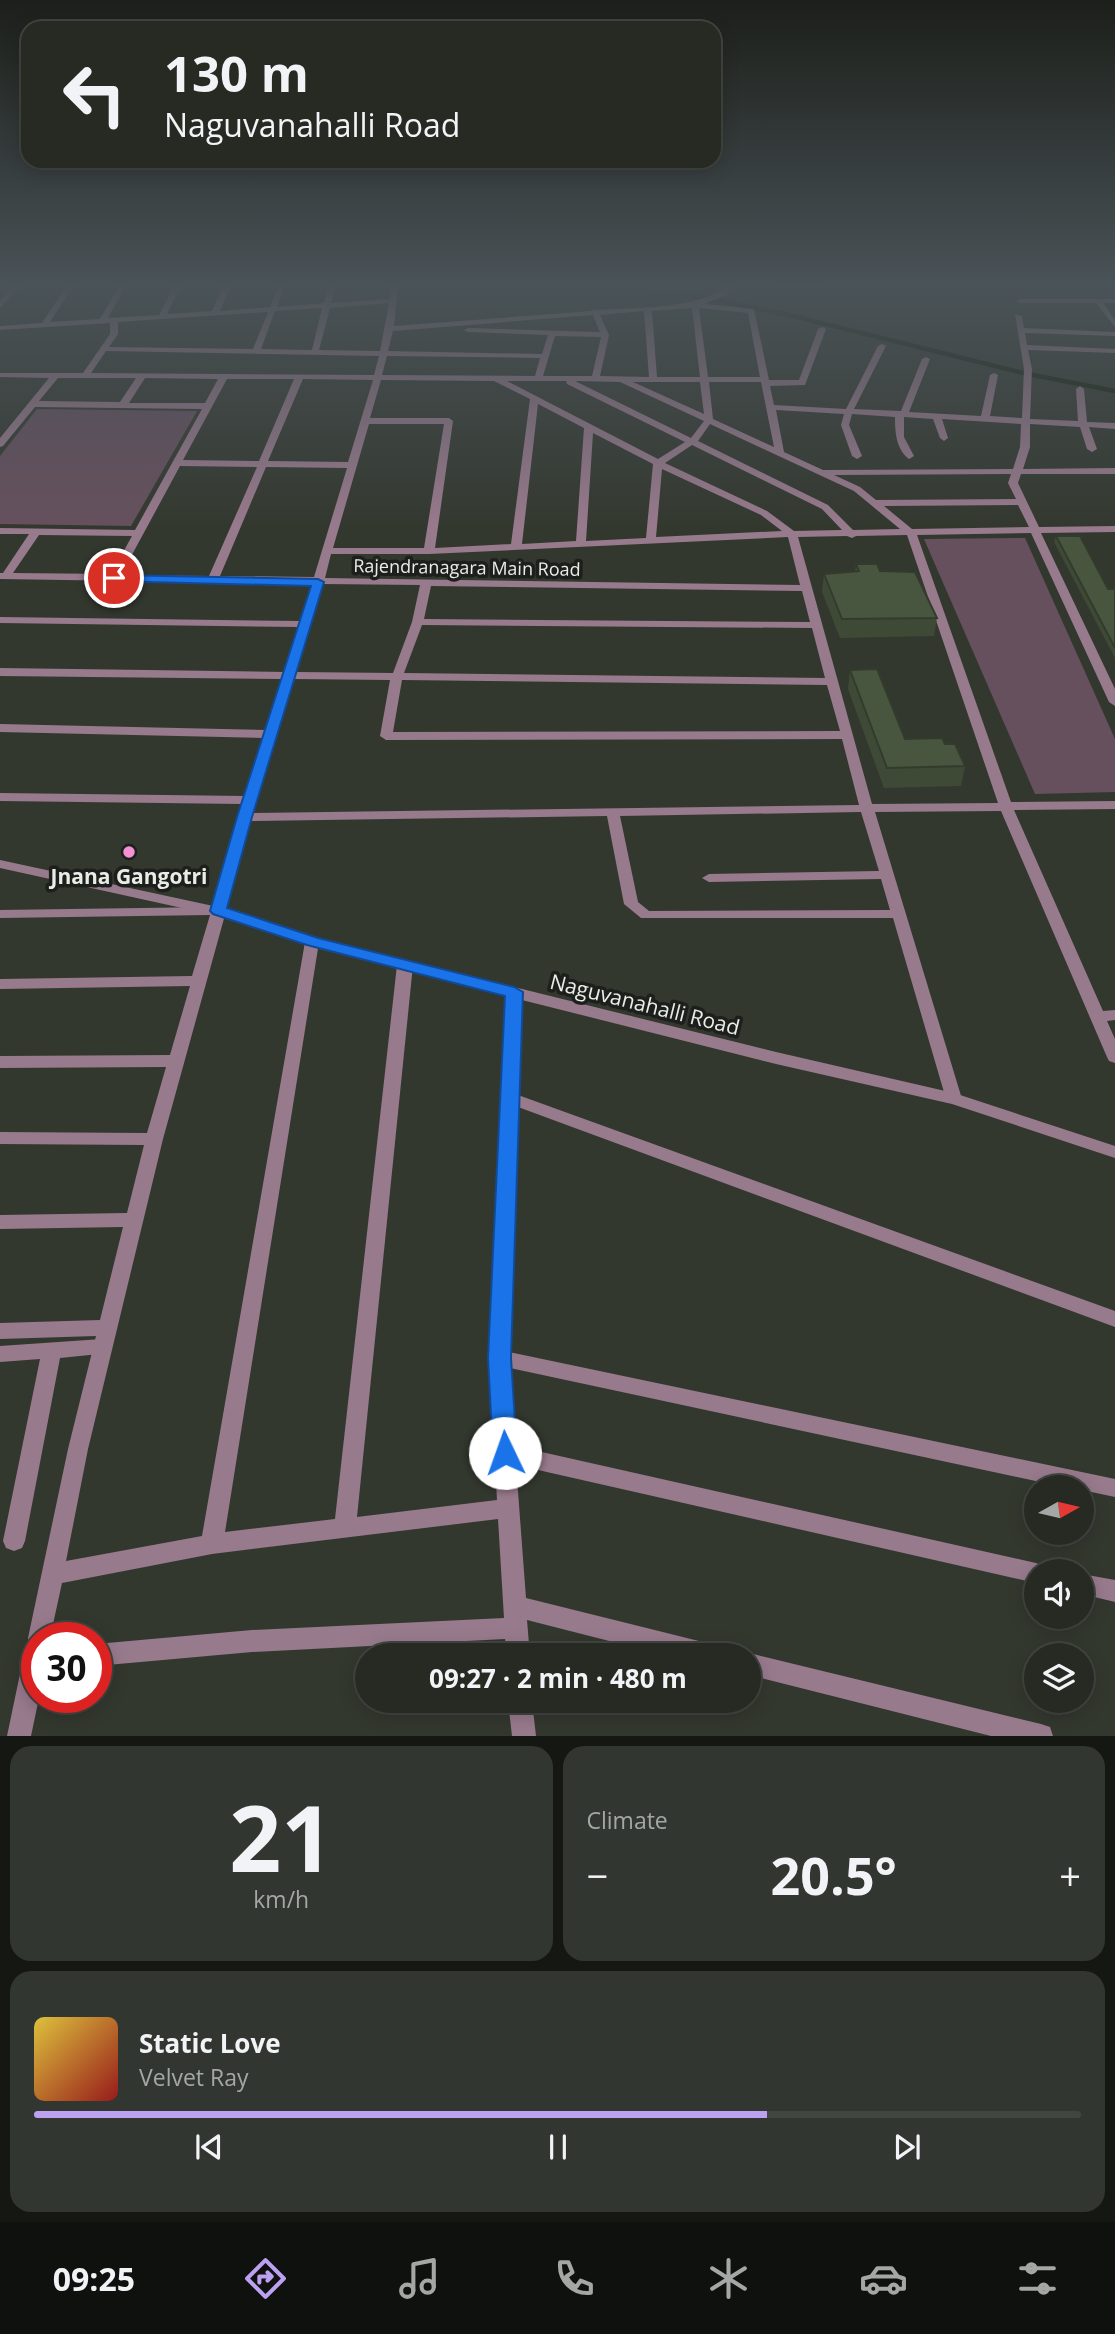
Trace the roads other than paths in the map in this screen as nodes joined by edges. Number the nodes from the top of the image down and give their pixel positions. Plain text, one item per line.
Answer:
1 (92, 366) edge
2 (381, 366) edge
3 (542, 366) edge
4 (597, 366) edge
5 (652, 366) edge
6 (705, 366) edge
7 (762, 366) edge
8 (808, 366) edge
9 (872, 366) edge
10 (923, 366) edge
11 (1027, 366) edge
12 (0, 375) edge
13 (994, 375) dead end
14 (55, 376) junction
15 (85, 376) junction
16 (142, 376) junction
17 (224, 376) junction
18 (300, 376) junction
19 (378, 376) junction
20 (497, 379) junction
21 (538, 379) junction
22 (565, 380) junction
23 (594, 380) junction
24 (623, 380) junction
25 (653, 380) junction
26 (706, 380) junction
27 (765, 381) junction
28 (1080, 389) dead end
29 (534, 398) junction
30 (32, 404) junction
31 (123, 405) junction
32 (207, 406) junction
33 (769, 407) junction
34 (849, 411) junction
35 (901, 413) junction
36 (936, 415) junction
37 (985, 418) junction
38 (709, 420) junction
39 (365, 421) junction
40 (1024, 421) junction
41 (1083, 424) junction
42 (1115, 426) edge
43 (589, 427) junction
44 (944, 438) dead end
45 (693, 441) junction
46 (0, 444) edge
47 (1092, 449) dead end
48 (780, 453) junction
49 (857, 456) dead end
50 (909, 456) dead end
51 (177, 463) junction
52 (658, 463) junction
53 (262, 464) junction
54 (352, 465) junction
55 (1115, 471) edge
56 (821, 472) junction
57 (1016, 472) junction
58 (1023, 502) junction
59 (874, 503) junction
60 (0, 531) edge
61 (36, 531) junction
62 (1037, 531) junction
63 (1113, 532) edge
64 (139, 533) junction
65 (792, 534) junction
66 (912, 534) junction
67 (852, 535) junction
68 (651, 541) junction
69 (581, 544) junction
70 (516, 547) junction
71 (327, 551) junction
72 (429, 551) junction
73 (3, 576) edge
74 (114, 578) junction
75 (213, 580) junction
76 (318, 582) junction
77 (426, 584) junction
78 (807, 588) junction
79 (0, 620) edge
80 (418, 622) junction
81 (306, 624) junction
82 (818, 625) junction
83 (0, 672) edge
84 (289, 675) junction
85 (397, 677) junction
86 (834, 682) junction
87 (1115, 702) edge
88 (0, 728) edge
89 (270, 734) junction
90 (848, 735) junction
91 (0, 797) edge
92 (251, 800) junction
93 (1005, 804) junction
94 (1115, 804) edge
95 (867, 809) junction
96 (613, 813) junction
97 (245, 817) junction
98 (0, 864) edge
99 (887, 875) junction
100 (709, 878) dead end
101 (218, 911) junction
102 (0, 914) edge
103 (899, 914) junction
104 (313, 942) junction
105 (405, 965) junction
106 (198, 981) junction
107 (0, 984) edge
108 (514, 992) junction
109 (1115, 1016) edge
110 (1097, 1017) junction
111 (1115, 1058) edge
112 (176, 1061) junction
113 (0, 1062) edge
114 (509, 1098) junction
115 (954, 1099) junction
116 (0, 1138) edge
117 (154, 1139) junction
118 (1115, 1153) edge
119 (133, 1220) junction
120 (0, 1222) edge
121 (1115, 1319) edge
122 (0, 1331) edge
123 (104, 1338) junction
124 (52, 1350) junction
125 (0, 1354) edge
126 (499, 1358) junction
127 (505, 1453) junction
128 (1115, 1488) edge
129 (508, 1508) junction
130 (345, 1527) junction
131 (14, 1541) dead end
132 (212, 1544) junction
133 (1024, 1570) edge
134 (53, 1573) junction
135 (1094, 1587) edge
136 (1115, 1591) edge
137 (515, 1617) junction
138 (43, 1622) edge
139 (516, 1643) edge
140 (648, 1643) edge
141 (112, 1654) edge
142 (761, 1667) edge
143 (24, 1713) edge
144 (521, 1713) edge
145 (1030, 1734) edge
146 (19, 1735) edge
147 (524, 1735) edge

1 - 15 street
2 - 19 street
3 - 21 street
4 - 23 street
5 - 25 street
6 - 26 street
7 - 27 street
8 - 27 street
9 - 34 street
10 - 35 street
11 - 40 street
12 - 14 street
13 - 37 street
14 - 15 street
14 - 30 street
15 - 16 street
16 - 17 street
16 - 31 street
17 - 18 street
17 - 32 street
18 - 19 street
18 - 53 street
19 - 20 street
19 - 39 street
20 - 21 street
20 - 29 street
21 - 22 street
22 - 23 street
22 - 45 street
23 - 24 street
24 - 25 street
24 - 38 street
25 - 26 street
26 - 27 street
26 - 38 street
27 - 33 street
28 - 41 street
29 - 43 street
29 - 70 street
30 - 31 street
30 - 46 street
31 - 32 street
32 - 51 street
33 - 34 street
33 - 48 street
34 - 35 street
34 - 49 street
35 - 36 street
35 - 50 street
36 - 37 street
36 - 44 street
37 - 40 street
38 - 45 street
38 - 48 street
39 - 54 street
39 - 72 street
40 - 41 street
40 - 57 street
41 - 42 street
41 - 47 street
43 - 52 street
43 - 69 street
45 - 52 street
45 - 67 street
48 - 56 street
51 - 53 street
51 - 64 street
52 - 65 street
52 - 68 street
53 - 54 street
53 - 75 street
54 - 71 street
55 - 57 street
56 - 57 street
56 - 59 street
57 - 58 street
58 - 59 street
58 - 62 street
59 - 66 street
60 - 61 street
61 - 64 street
61 - 73 street
62 - 63 street
62 - 66 street
62 - 87 street
64 - 74 street
65 - 67 street
65 - 68 street
65 - 78 street
66 - 67 street
66 - 93 street
68 - 69 street
69 - 70 street
70 - 72 street
71 - 72 street
71 - 76 street
73 - 74 street, Rajendranagara Main Road
74 - 75 street, Rajendranagara Main Road
75 - 76 street, Rajendranagara Main Road
76 - 77 street, Rajendranagara Main Road
76 - 81 street
77 - 78 street, Rajendranagara Main Road
77 - 80 street
78 - 82 street
79 - 81 street
80 - 82 street
80 - 85 street
81 - 84 street
82 - 86 street
83 - 84 street
84 - 85 street
84 - 89 street
85 - 86 street
85 - 90 street
86 - 90 street
88 - 89 street
89 - 92 street
90 - 95 street
91 - 92 street
92 - 97 street
93 - 94 street
93 - 95 street
93 - 110 street
95 - 96 street
95 - 99 street
96 - 97 street
96 - 103 street
97 - 101 street
98 - 101 street, Naguvanahalli Road
99 - 100 street
99 - 103 street
101 - 102 street
101 - 104 street, Naguvanahalli Road
101 - 106 street
103 - 115 street
104 - 105 street, Naguvanahalli Road
104 - 132 street
105 - 108 street, Naguvanahalli Road
105 - 130 street
106 - 107 street
106 - 112 street
108 - 114 street
108 - 115 street, Naguvanahalli Road
109 - 110 street
110 - 111 street
112 - 113 street
112 - 117 street
114 - 121 street
114 - 126 street
115 - 118 street, Naguvanahalli Road
116 - 117 street
117 - 119 street
119 - 120 street
119 - 123 street
122 - 123 street
123 - 124 street
123 - 134 street
124 - 125 street
124 - 131 street
126 - 127 street
126 - 128 street
127 - 129 street
127 - 133 street
129 - 130 street
129 - 137 street
130 - 132 street
132 - 134 street
134 - 138 street
135 - 136 street
137 - 139 street
137 - 140 street
137 - 141 street
142 - 145 street
143 - 146 street
144 - 147 street

